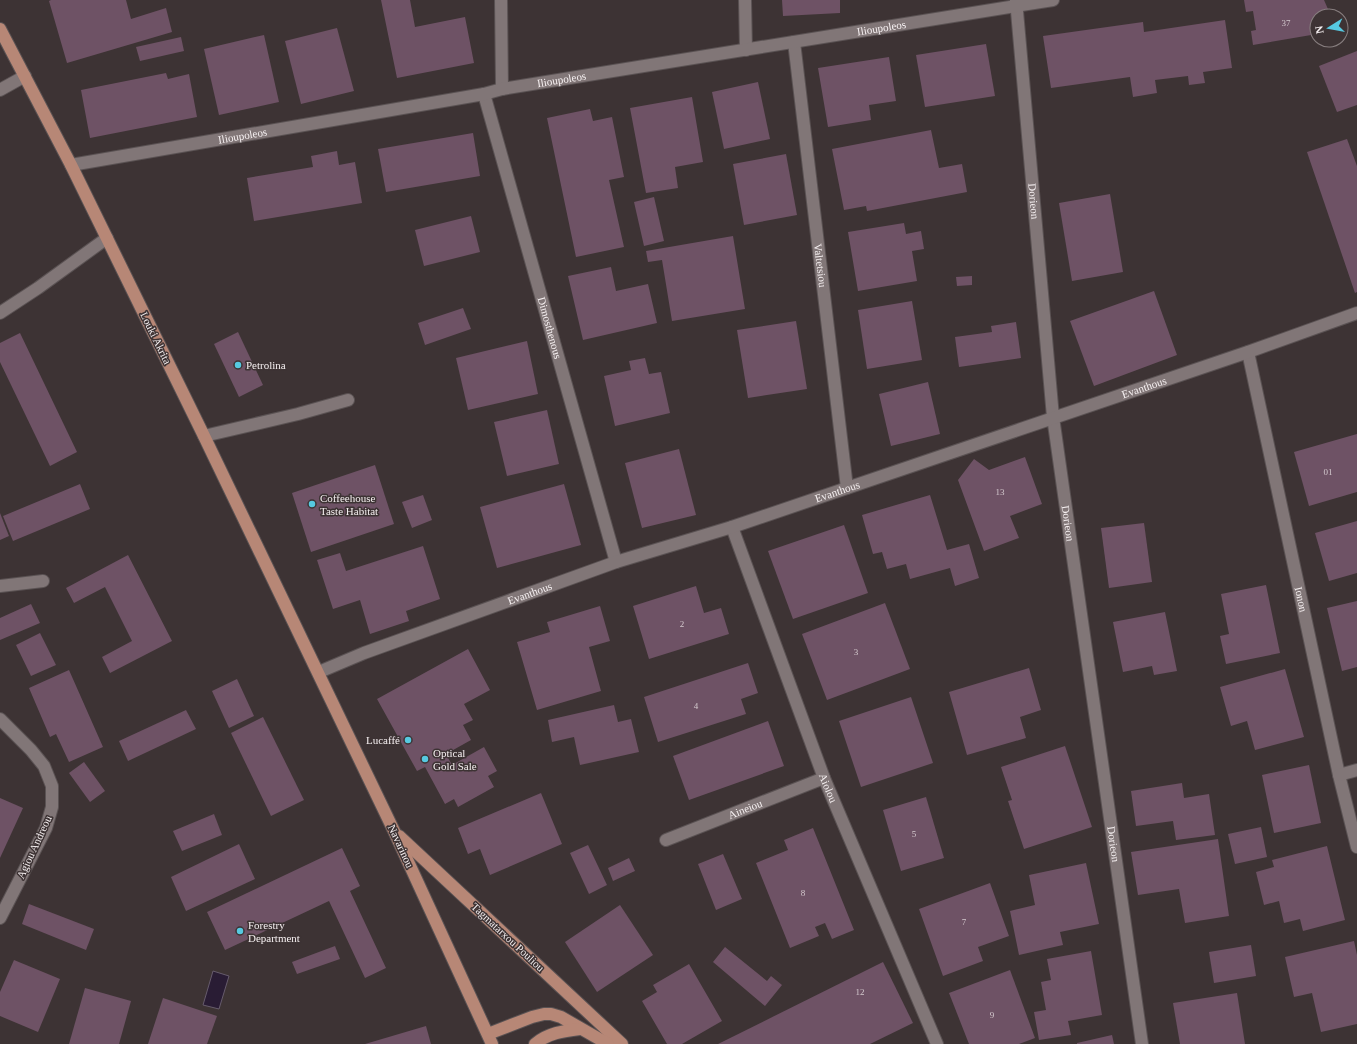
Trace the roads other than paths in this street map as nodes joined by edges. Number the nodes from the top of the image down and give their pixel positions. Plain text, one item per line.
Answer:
1 (501, 0) edge
2 (744, 0) edge
3 (1053, 0) edge
4 (1016, 3) edge
5 (0, 29) edge
6 (794, 42) junction
7 (746, 50) junction
8 (25, 76) junction
9 (0, 90) edge
10 (502, 90) junction
11 (484, 94) junction
12 (71, 165) junction
13 (107, 238) junction
14 (0, 313) edge
15 (1357, 313) edge
16 (1248, 352) junction
17 (348, 400) dead end
18 (1053, 417) junction
19 (204, 436) junction
20 (847, 488) junction
21 (732, 527) junction
22 (616, 562) junction
23 (43, 581) dead end
24 (0, 586) edge
25 (307, 650) joint
26 (319, 672) junction
27 (0, 719) edge
28 (1357, 770) edge
29 (1339, 775) junction
30 (824, 778) junction
31 (394, 831) junction
32 (666, 840) dead end
33 (1357, 847) edge
34 (0, 918) edge
35 (580, 1029) junction
36 (490, 1039) edge
37 (535, 1044) edge
38 (608, 1044) edge
39 (622, 1044) edge
40 (937, 1044) edge
41 (1142, 1044) edge

1 - 10 street
2 - 7 street
3 - 4 street, Ilioupoleos
4 - 6 street, Ilioupoleos
4 - 18 street, Dorieon
5 - 8 main road, Louki Akrita
6 - 7 street, Ilioupoleos
6 - 20 street, Valtetsiou
7 - 10 street, Ilioupoleos
8 - 9 street
8 - 12 main road, Louki Akrita
10 - 11 street, Ilioupoleos
11 - 12 street, Ilioupoleos
11 - 22 street, Dimosthenous
12 - 13 main road, Louki Akrita
13 - 14 street
13 - 19 main road, Louki Akrita
15 - 16 street, Evanthous
16 - 18 street, Evanthous
16 - 29 street, Ionon
17 - 19 street
18 - 20 street, Evanthous
18 - 41 street, Dorieon
19 - 25 main road, Louki Akrita
20 - 21 street, Evanthous
21 - 22 street, Evanthous
21 - 30 street, Aiolou
22 - 26 street, Evanthous
23 - 24 street
25 - 26 main road, Navarinou
26 - 31 main road, Navarinou
27 - 34 street, Agiou Andreou
28 - 29 street
29 - 33 street, Ionon
30 - 32 street, Aineiou
30 - 40 street, Aiolou
31 - 36 main road, Navarinou
31 - 39 main road, Tagmatarxou Pouliou
35 - 36 main road
35 - 37 main road
35 - 38 main road

